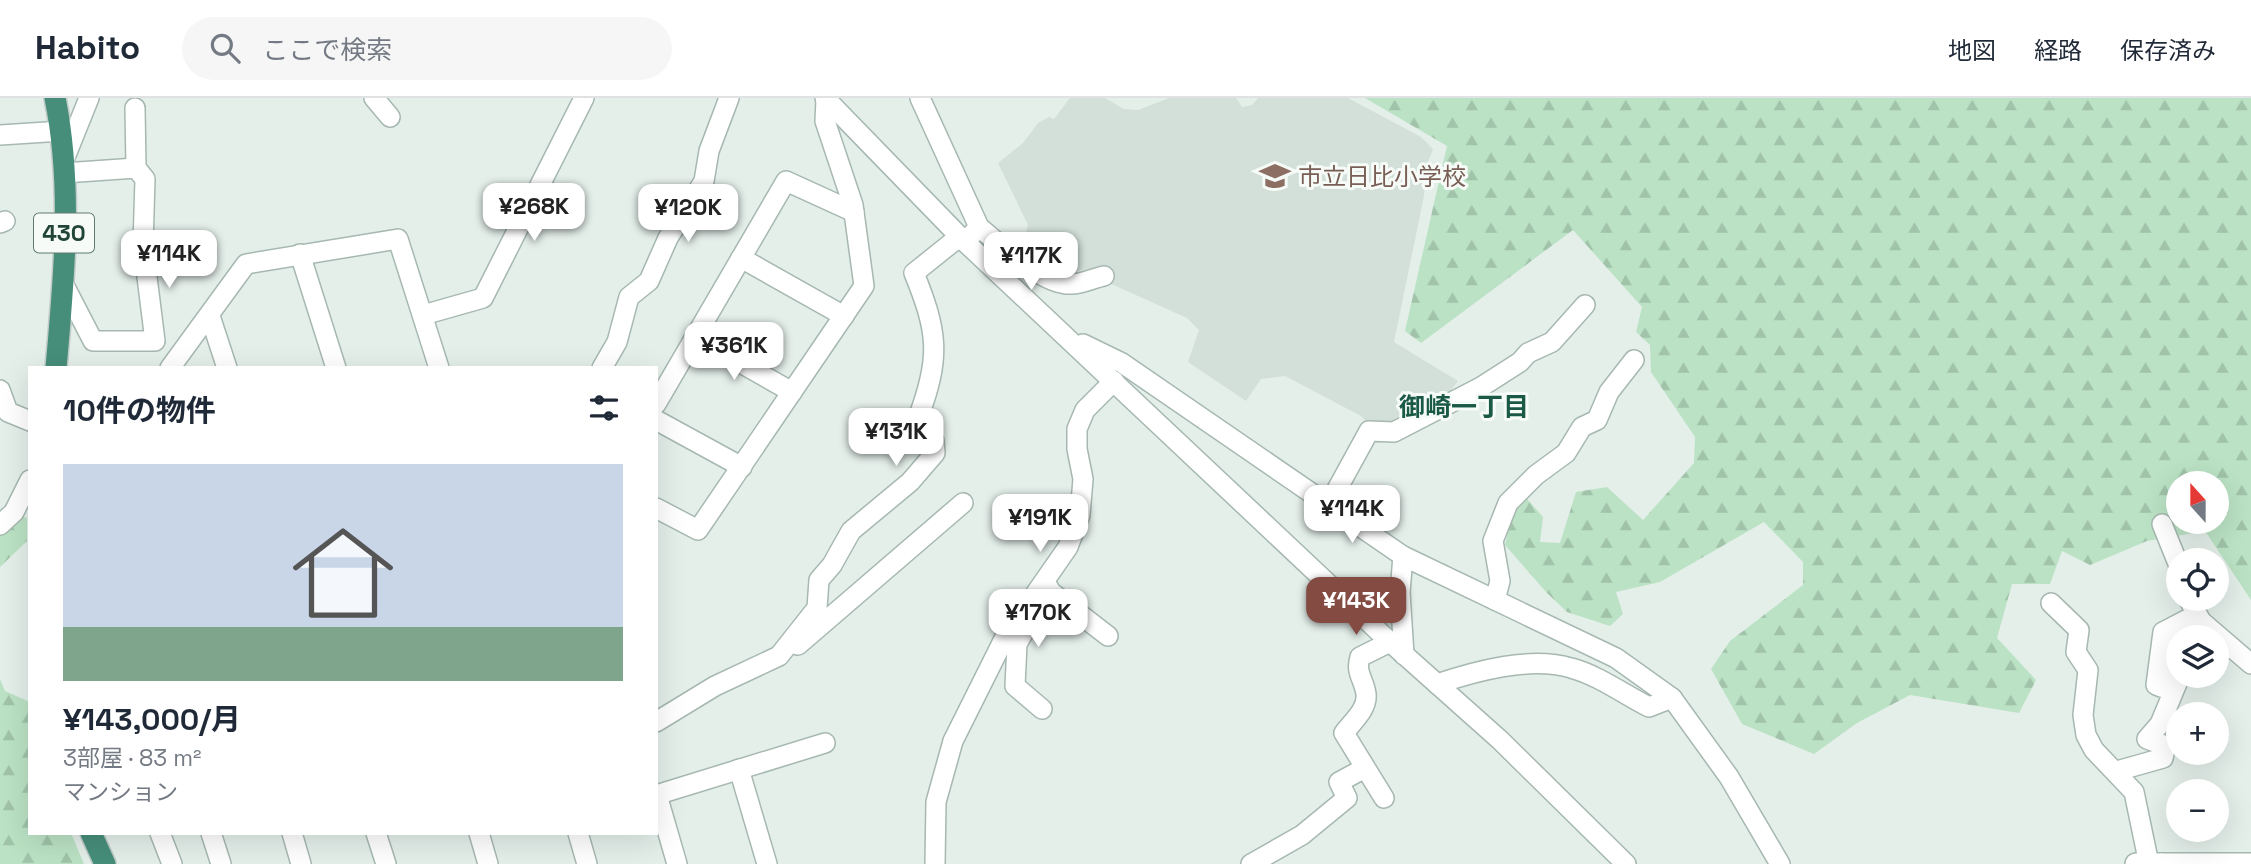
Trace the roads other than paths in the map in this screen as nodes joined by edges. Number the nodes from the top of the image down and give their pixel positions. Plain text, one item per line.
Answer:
1 (55, 98) edge
2 (89, 98) edge
3 (374, 98) edge
4 (584, 98) edge
5 (729, 98) edge
6 (920, 98) edge
7 (825, 99) edge
8 (135, 108) dead end
9 (390, 117) dead end
10 (61, 131) junction
11 (0, 135) edge
12 (64, 167) junction
13 (136, 169) junction
14 (854, 212) junction
15 (979, 228) junction
16 (962, 240) junction
17 (300, 254) junction
18 (741, 258) junction
19 (1104, 276) dead end
20 (64, 285) junction
21 (1585, 305) dead end
22 (423, 315) junction
23 (210, 316) junction
24 (844, 316) junction
25 (1067, 336) junction
26 (695, 337) junction
27 (1633, 360) dead end
28 (56, 366) edge
29 (172, 366) edge
30 (226, 366) edge
31 (335, 366) edge
32 (438, 366) edge
33 (603, 366) edge
34 (1114, 381) junction
35 (0, 390) edge
36 (792, 392) junction
37 (658, 401) edge
38 (28, 420) edge
39 (658, 421) edge
40 (742, 467) junction
41 (28, 484) edge
42 (962, 503) dead end
43 (1329, 504) junction
44 (658, 509) edge
45 (2162, 524) dead end
46 (0, 525) edge
47 (2172, 548) edge
48 (1404, 556) junction
49 (1048, 587) junction
50 (1495, 600) junction
51 (2051, 603) dead end
52 (2195, 611) edge
53 (2201, 621) junction
54 (1108, 636) dead end
55 (1397, 648) junction
56 (779, 656) junction
57 (2251, 664) edge
58 (1437, 684) junction
59 (1672, 698) junction
60 (1042, 709) dead end
61 (658, 721) edge
62 (825, 743) dead end
63 (1365, 768) junction
64 (739, 769) junction
65 (2117, 771) junction
66 (658, 794) edge
67 (1384, 798) dead end
68 (658, 802) edge
69 (92, 835) edge
70 (161, 835) edge
71 (212, 835) edge
72 (293, 835) edge
73 (377, 835) edge
74 (480, 835) edge
75 (579, 835) edge
76 (2157, 863) edge
77 (2251, 863) edge
78 (105, 864) edge
79 (172, 864) edge
80 (221, 864) edge
81 (301, 864) edge
82 (386, 864) edge
83 (488, 864) edge
84 (587, 864) edge
85 (677, 864) edge
86 (768, 864) edge
87 (935, 864) edge
88 (1251, 864) edge
89 (1626, 864) edge
90 (1780, 864) edge
91 (2136, 864) edge

1 - 10 highway, 430
2 - 12 street
3 - 9 street
4 - 22 street
5 - 33 street
6 - 15 street
7 - 14 street
7 - 16 street
8 - 13 street
10 - 11 street
10 - 12 highway, 430
12 - 13 street
12 - 20 highway, 430
13 - 20 street
14 - 18 street
14 - 24 street
15 - 16 street
15 - 19 street
16 - 25 street
16 - 56 street
17 - 22 street
17 - 23 street
17 - 31 street
18 - 24 street
18 - 26 street
20 - 28 highway, 430
21 - 43 street
22 - 32 street
23 - 29 street
23 - 30 street
24 - 36 street
25 - 34 street
25 - 43 street
26 - 36 street
26 - 37 street
27 - 50 street
34 - 49 street
34 - 55 street
35 - 38 street
36 - 40 street
39 - 40 street
40 - 44 street
41 - 46 street
42 - 56 street
43 - 48 street
45 - 47 street
48 - 50 street
48 - 55 street
49 - 54 street
49 - 60 street
49 - 87 street
50 - 59 street
51 - 65 street
52 - 53 street
53 - 57 street
53 - 65 street
55 - 58 street
55 - 63 street
56 - 61 street
58 - 59 street
58 - 89 street
59 - 90 street
62 - 64 street
63 - 67 street
63 - 88 street
64 - 66 street
64 - 86 street
65 - 76 street
68 - 85 street
69 - 78 highway
70 - 79 street
71 - 80 street
72 - 81 street
73 - 82 street
74 - 83 street
75 - 84 street
76 - 77 street
76 - 91 street

